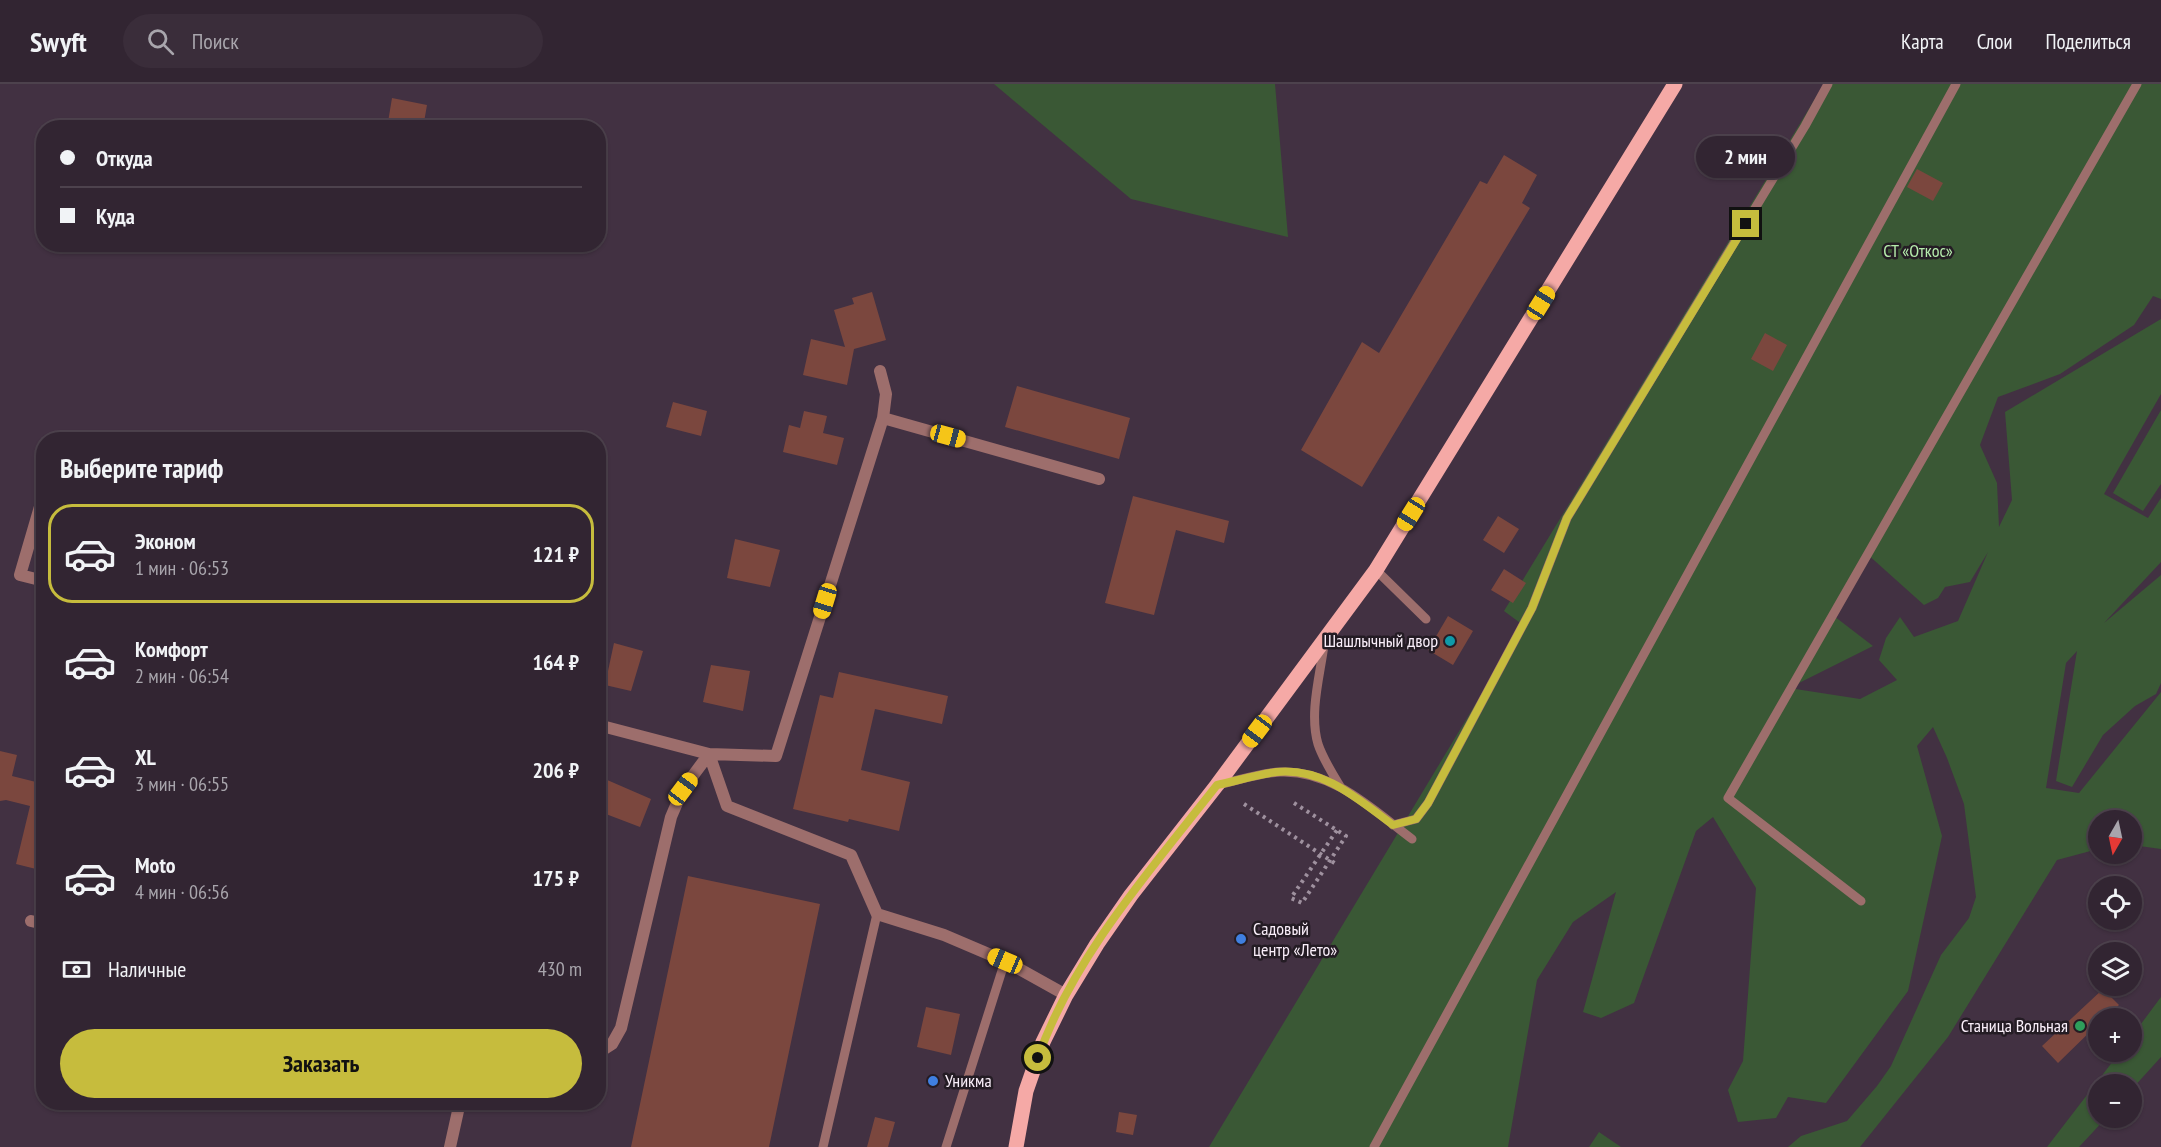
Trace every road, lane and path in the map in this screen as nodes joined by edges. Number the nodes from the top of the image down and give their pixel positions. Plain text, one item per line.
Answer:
1 (1675, 84) edge
2 (1828, 84) edge
3 (1956, 84) edge
4 (2137, 84) edge
5 (880, 371) dead end
6 (883, 418) junction
7 (1099, 479) dead end
8 (36, 520) edge
9 (1376, 570) junction
10 (36, 579) edge
11 (1426, 619) dead end
12 (1324, 641) junction
13 (606, 727) edge
14 (710, 754) junction
15 (1217, 785) junction
16 (1340, 786) junction
17 (1294, 802) dead end
18 (1244, 804) dead end
19 (1393, 825) junction
20 (1336, 830) junction
21 (1412, 839) dead end
22 (1321, 854) junction
23 (1330, 860) junction
24 (1336, 864) dead end
25 (1862, 901) dead end
26 (877, 914) junction
27 (1005, 961) junction
28 (1066, 995) junction
29 (606, 1048) edge
30 (458, 1110) edge
31 (450, 1147) edge
32 (823, 1147) edge
33 (946, 1147) edge
34 (1016, 1147) edge
35 (1374, 1147) edge

1 - 9 main road
2 - 19 lane
3 - 35 lane
4 - 25 lane
5 - 6 street
6 - 7 street
6 - 14 street
8 - 10 street
9 - 11 lane
9 - 12 main road
12 - 15 main road
12 - 16 lane
13 - 14 street
14 - 26 street
14 - 29 street
15 - 16 lane
15 - 28 main road
16 - 19 lane
17 - 20 path
18 - 22 path
19 - 21 lane
20 - 22 path
20 - 23 path
22 - 23 path
22 - 23 path
23 - 24 path
26 - 27 street
26 - 32 lane
27 - 28 street
27 - 33 lane
28 - 34 main road
30 - 31 street

